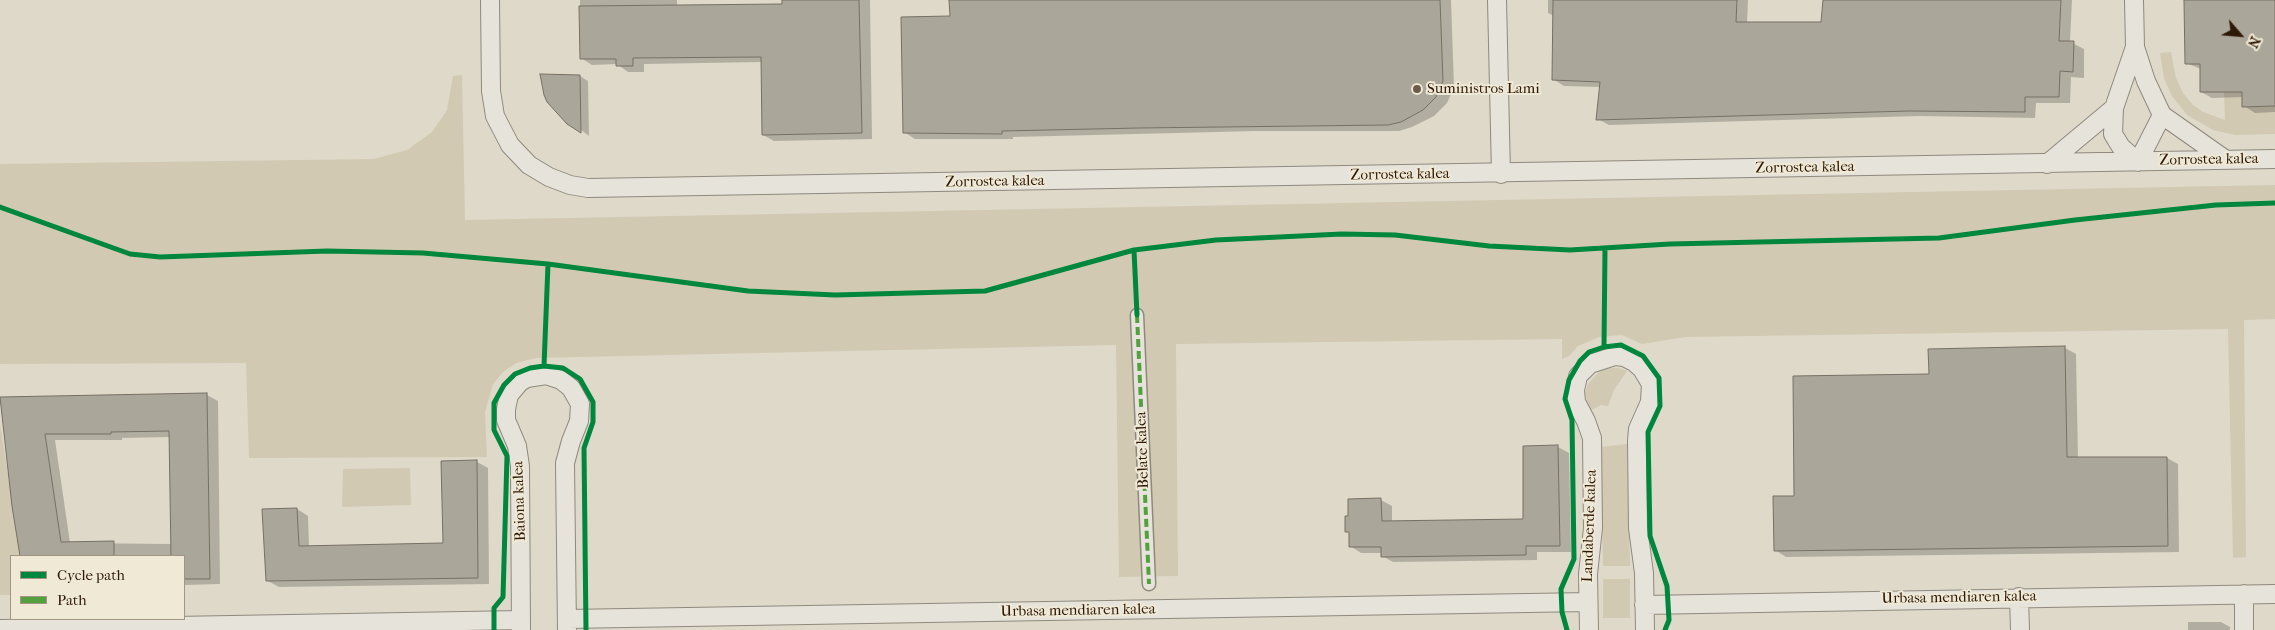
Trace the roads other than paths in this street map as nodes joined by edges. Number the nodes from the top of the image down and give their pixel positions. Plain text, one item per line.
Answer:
1 (490, 0) edge
2 (1497, 0) edge
3 (2134, 0) edge
4 (2135, 47) junction
5 (2114, 108) junction
6 (2162, 116) junction
7 (2275, 159) edge
8 (2226, 160) junction
9 (2138, 162) junction
10 (2047, 164) junction
11 (1501, 174) junction
12 (1138, 315) dead end
13 (1149, 584) dead end
14 (2244, 594) junction
15 (2275, 594) edge
16 (2019, 597) junction
17 (1588, 602) junction
18 (1644, 605) junction
19 (567, 624) edge
20 (521, 625) edge
21 (0, 629) edge
22 (1589, 630) edge
23 (1645, 630) edge
24 (2020, 630) edge
25 (2244, 630) edge

1 - 11 street, Zorrostea kalea
2 - 11 street
3 - 4 street
4 - 5 street
4 - 6 street
5 - 9 street
5 - 10 street
6 - 8 street
6 - 9 street
7 - 8 street, Zorrostea kalea
8 - 9 street, Zorrostea kalea
9 - 10 street, Zorrostea kalea
10 - 11 street, Zorrostea kalea
12 - 13 street, Belate kalea
14 - 15 street, Urbasa mendiaren kalea
14 - 16 street, Urbasa mendiaren kalea
14 - 25 street
16 - 18 street, Urbasa mendiaren kalea
16 - 24 street
17 - 18 street, Landaberde kalea
17 - 19 street, Urbasa mendiaren kalea
17 - 22 street, Landaberde kalea
18 - 23 street, Landaberde kalea
19 - 20 street, Baiona kalea
20 - 21 street

